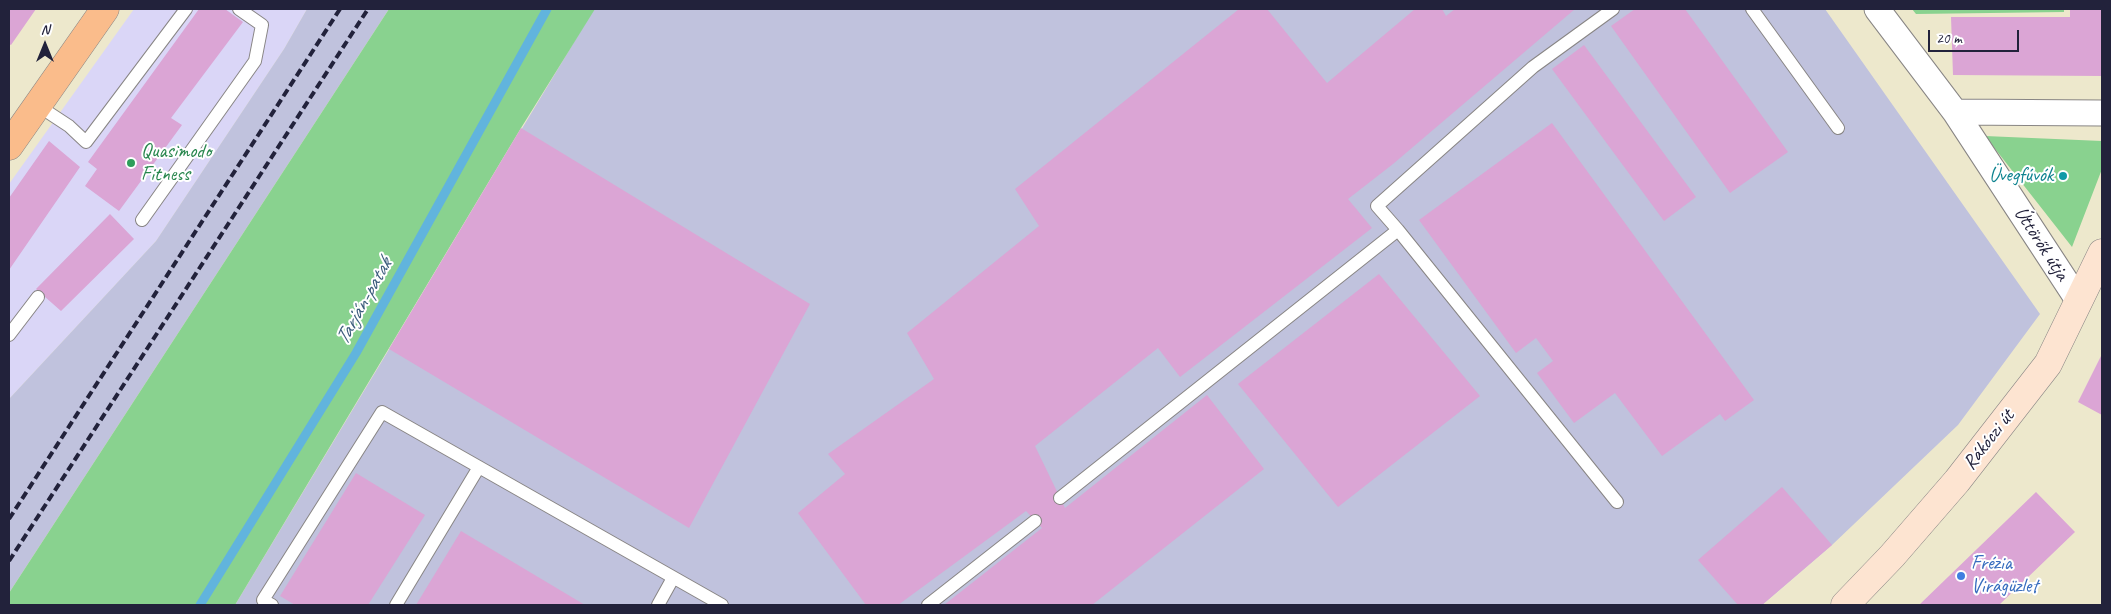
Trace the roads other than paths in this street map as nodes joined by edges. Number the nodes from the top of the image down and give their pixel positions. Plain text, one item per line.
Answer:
1 (105, 9) edge
2 (186, 9) edge
3 (239, 9) edge
4 (1613, 9) edge
5 (1752, 9) edge
6 (1877, 9) edge
7 (37, 106) junction
8 (1955, 112) junction
9 (2102, 113) edge
10 (1838, 128) dead end
11 (9, 146) edge
12 (142, 220) dead end
13 (1398, 230) junction
14 (2102, 253) edge
15 (38, 297) dead end
16 (2078, 300) junction
17 (9, 335) edge
18 (479, 468) junction
19 (1060, 498) dead end
20 (1617, 502) dead end
21 (1036, 520) dead end
22 (673, 578) junction
23 (272, 605) edge
24 (396, 605) edge
25 (658, 605) edge
26 (722, 605) edge
27 (928, 605) edge
28 (1845, 605) edge

1 - 7 main road
2 - 7 lane
3 - 12 lane
4 - 13 lane
5 - 10 lane
6 - 8 street, Úttörők útja
7 - 11 main road
8 - 9 street
8 - 16 street, Úttörők útja
13 - 19 lane
13 - 20 lane
14 - 16 main road, Rákóczi út
15 - 17 lane
16 - 28 main road, Rákóczi út
18 - 22 lane
18 - 23 lane
18 - 24 lane
21 - 27 lane
22 - 25 lane
22 - 26 lane

